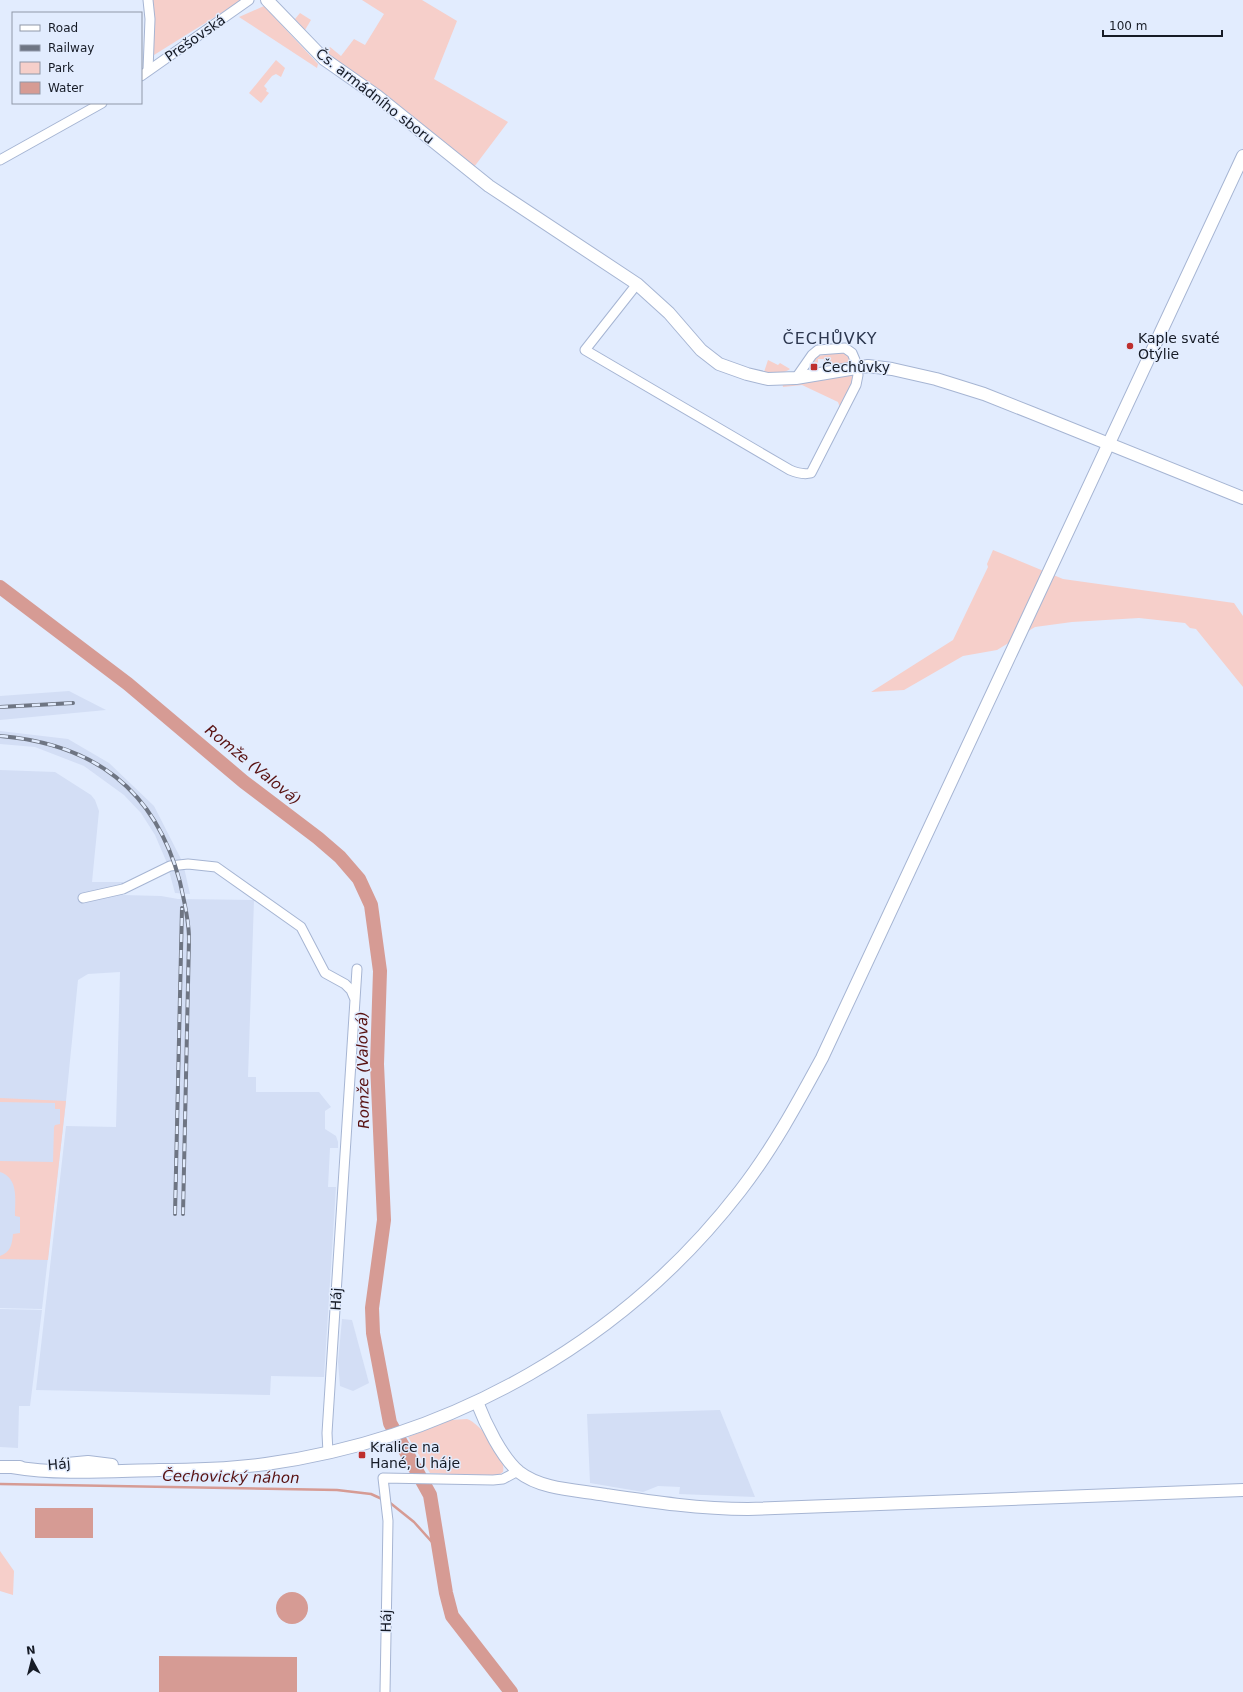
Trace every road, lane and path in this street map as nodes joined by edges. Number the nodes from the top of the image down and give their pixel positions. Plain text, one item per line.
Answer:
1 (148, 0) edge
2 (250, 0) edge
3 (272, 2) edge
4 (145, 73) edge
5 (100, 104) edge
6 (1243, 156) edge
7 (0, 160) edge
8 (637, 284) junction
9 (857, 368) junction
10 (796, 378) junction
11 (1108, 444) junction
12 (1243, 498) edge
13 (83, 898) dead end
14 (356, 969) dead end
15 (354, 998) junction
16 (477, 1402) junction
17 (328, 1453) junction
18 (0, 1467) edge
19 (518, 1471) junction
20 (1243, 1490) edge
21 (385, 1692) edge

1 - 4 street
2 - 4 street, Prešovská
3 - 8 main road, Čs. armádního sboru
5 - 7 street
6 - 11 main road
8 - 9 street
8 - 10 main road, Čs. armádního sboru
9 - 10 main road, Čs. armádního sboru
9 - 10 street
9 - 11 main road, Čs. armádního sboru
11 - 12 main road, Čs. armádního sboru
11 - 16 main road
13 - 15 street
14 - 15 street, Háj
15 - 17 street, Háj
16 - 17 main road
16 - 19 main road
17 - 18 main road, Háj
19 - 20 main road
19 - 21 street, Háj

